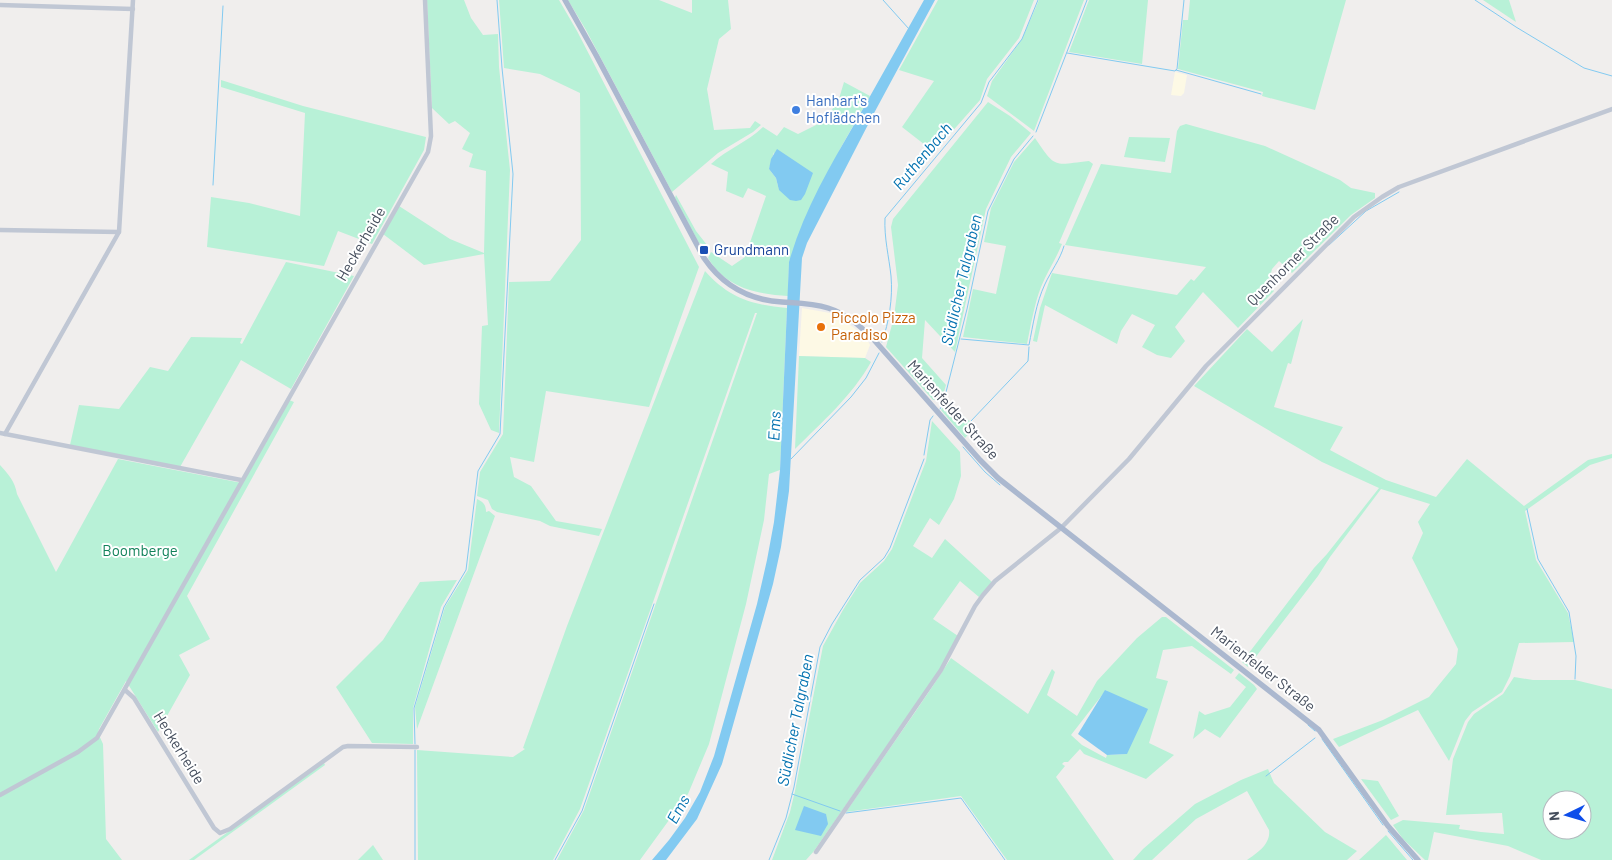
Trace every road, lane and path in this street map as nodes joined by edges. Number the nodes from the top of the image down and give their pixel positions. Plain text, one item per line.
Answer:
1 (133, 0) edge
2 (425, 0) edge
3 (565, 0) edge
4 (0, 5) edge
5 (133, 9) junction
6 (1612, 109) edge
7 (0, 230) edge
8 (119, 232) junction
9 (2, 433) edge
10 (241, 480) junction
11 (1061, 528) junction
12 (125, 690) junction
13 (417, 747) dead end
14 (0, 795) edge
15 (816, 852) dead end
16 (1418, 860) edge

1 - 5 street
2 - 10 street, Heckerheide
3 - 11 main road, Marienfelder Straße
4 - 5 street
5 - 8 street
6 - 11 street, Quenhorner Straße
7 - 8 street
8 - 9 street
9 - 10 street
10 - 12 street, Heckerheide
11 - 15 street
11 - 16 main road, Marienfelder Straße
12 - 13 street, Heckerheide
12 - 14 street

